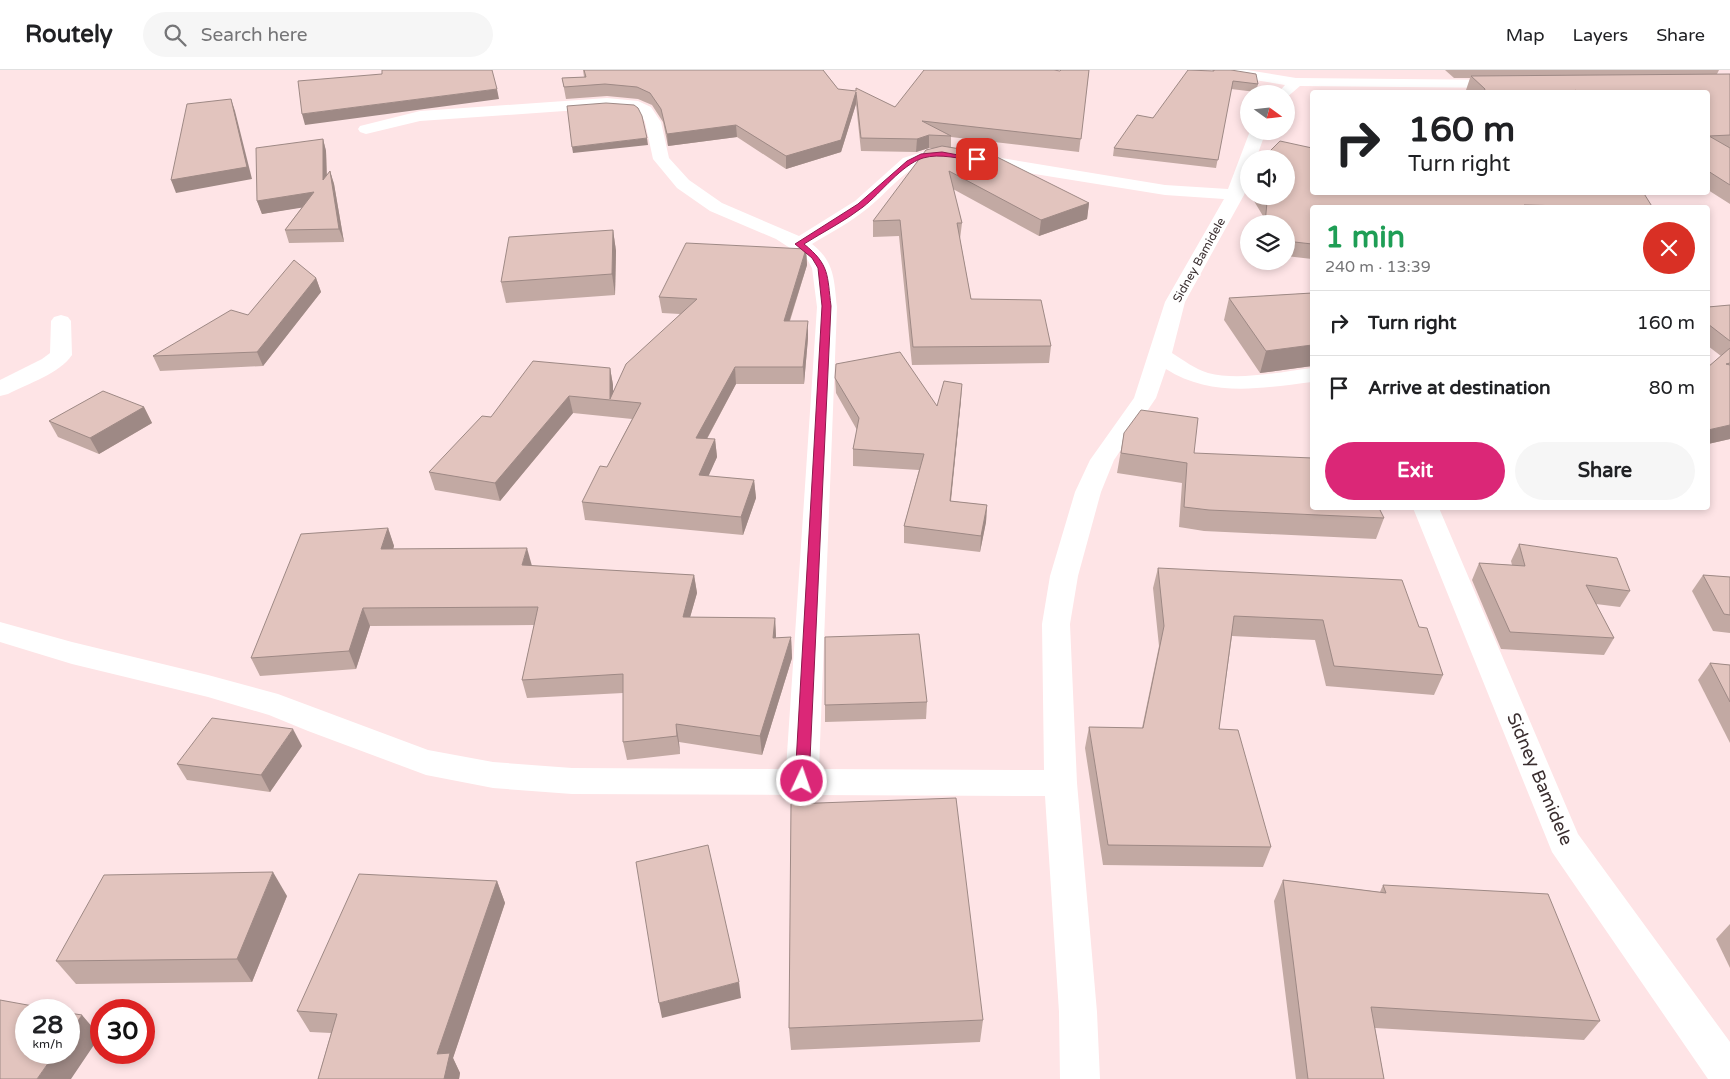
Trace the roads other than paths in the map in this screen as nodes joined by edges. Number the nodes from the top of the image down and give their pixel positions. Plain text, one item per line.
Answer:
1 (1218, 70) edge
2 (1296, 82) junction
3 (1524, 84) edge
4 (1293, 85) edge
5 (366, 129) dead end
6 (1255, 140) edge
7 (1235, 195) junction
8 (799, 244) junction
9 (61, 321) dead end
10 (1160, 355) junction
11 (1310, 375) edge
12 (0, 389) edge
13 (1427, 510) edge
14 (0, 632) edge
15 (802, 781) junction
16 (1061, 783) junction
17 (1730, 1078) edge
18 (1080, 1079) edge

1 - 2 street
2 - 3 street
2 - 4 street
5 - 8 street
6 - 7 street, Sidney Bamidele
7 - 8 street
7 - 10 street, Sidney Bamidele
8 - 15 street
9 - 12 street
10 - 11 street
10 - 16 street, Sidney Bamidele
13 - 17 street, Sidney Bamidele
14 - 15 street
15 - 16 street
16 - 18 street, Sidney Bamidele

